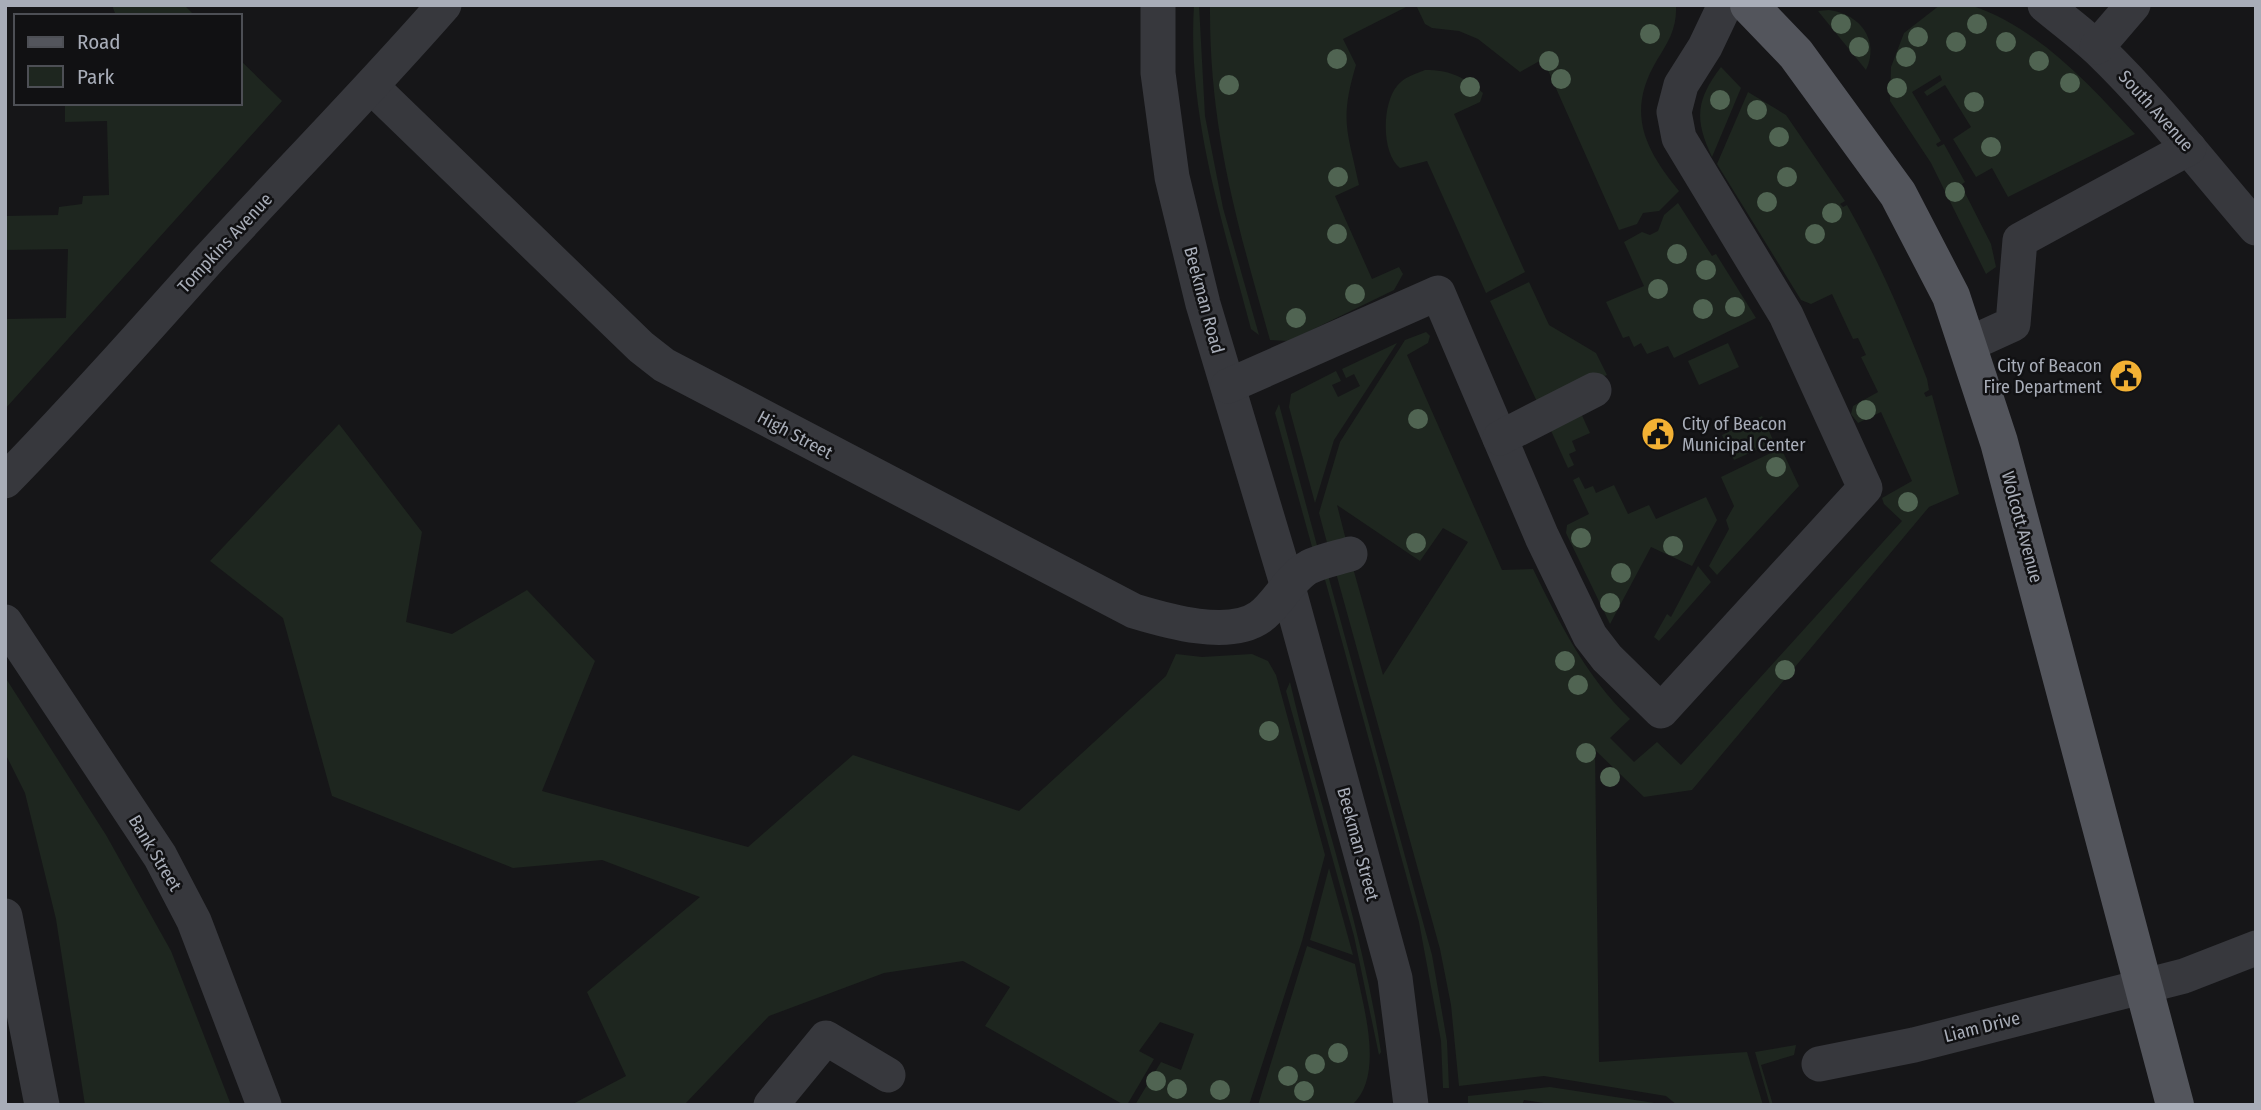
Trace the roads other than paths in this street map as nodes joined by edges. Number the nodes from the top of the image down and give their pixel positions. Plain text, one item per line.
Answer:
1 (444, 5) edge
2 (1158, 5) edge
3 (1725, 5) edge
4 (1749, 5) edge
5 (2045, 5) edge
6 (2133, 5) edge
7 (2097, 47) junction
8 (372, 87) junction
9 (2189, 148) junction
10 (2256, 228) edge
11 (1967, 345) junction
12 (1228, 386) junction
13 (1594, 390) dead end
14 (1500, 438) junction
15 (5, 481) edge
16 (1350, 554) dead end
17 (1288, 587) junction
18 (5, 622) edge
19 (5, 916) edge
20 (2256, 948) edge
21 (2143, 986) junction
22 (1819, 1064) dead end
23 (888, 1075) dead end
24 (42, 1105) edge
25 (264, 1105) edge
26 (771, 1105) edge
27 (1411, 1105) edge
28 (2175, 1105) edge

1 - 8 street, Tompkins Avenue
2 - 12 street, Beekman Road
3 - 14 street
4 - 11 main road, Wolcott Avenue
5 - 7 street, South Avenue
6 - 7 street
7 - 9 street, South Avenue
8 - 15 street, Tompkins Avenue
8 - 17 street, High Street
9 - 10 street, South Avenue
9 - 11 street
11 - 21 main road, Wolcott Avenue
12 - 14 street
12 - 17 street, Beekman Road
13 - 14 street
16 - 17 street, High Street
17 - 27 street, Beekman Street
18 - 25 street, Bank Street
19 - 24 street
20 - 21 street, Liam Drive
21 - 22 street, Liam Drive
21 - 28 main road, Wolcott Avenue
23 - 26 street

